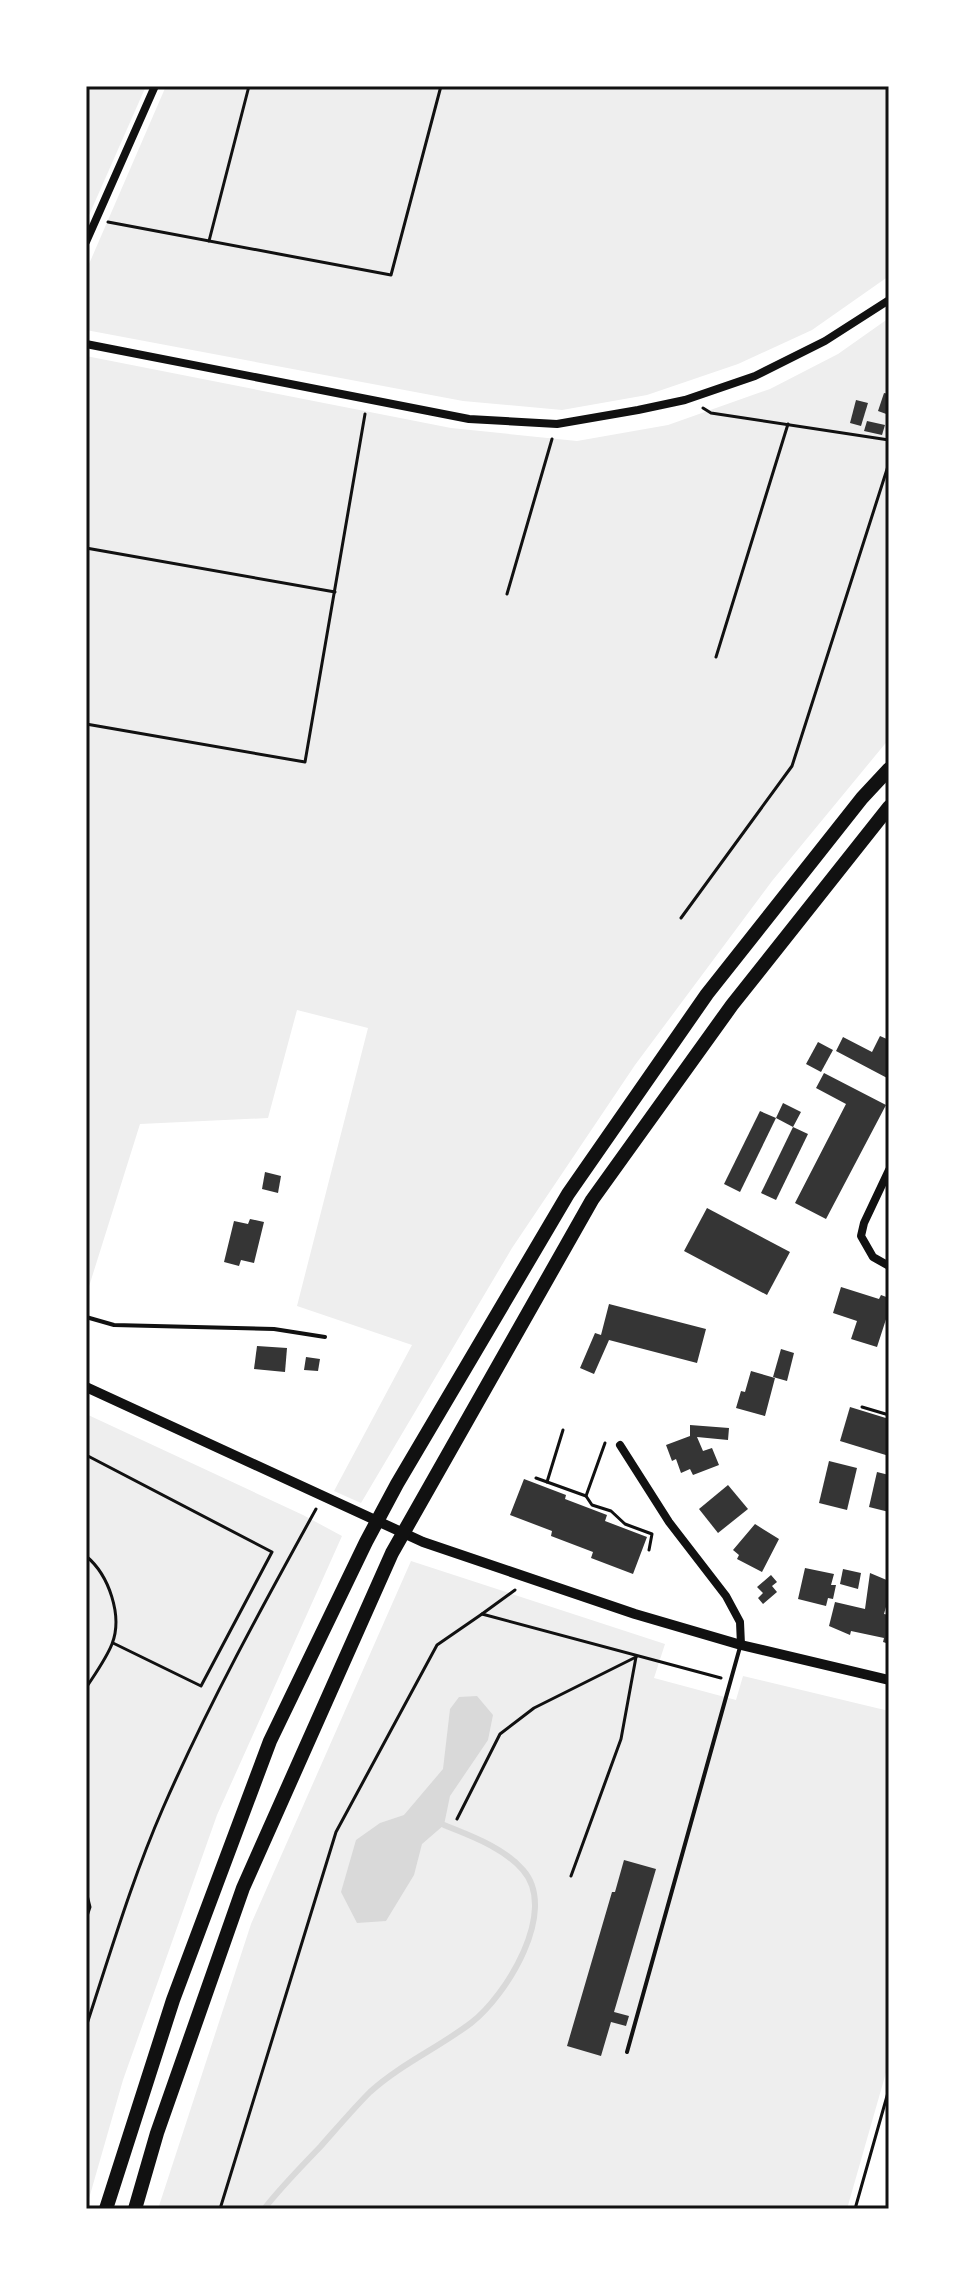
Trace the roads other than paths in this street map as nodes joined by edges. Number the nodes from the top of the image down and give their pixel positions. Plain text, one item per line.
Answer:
1 (155, 86) edge
2 (86, 242) edge
3 (889, 300) edge
4 (86, 344) edge
5 (889, 769) edge
6 (889, 807) edge
7 (889, 1170) edge
8 (889, 1266) edge
9 (86, 1317) edge
10 (325, 1337) dead end
11 (86, 1387) edge
12 (620, 1445) dead end
13 (741, 1645) junction
14 (889, 1680) edge
15 (627, 2052) dead end
16 (106, 2209) edge
17 (135, 2209) edge

1 - 2 street
3 - 4 street
5 - 16 highway
6 - 17 highway
7 - 8 street
9 - 10 lane
11 - 13 street
12 - 13 street
13 - 14 street
13 - 15 lane

